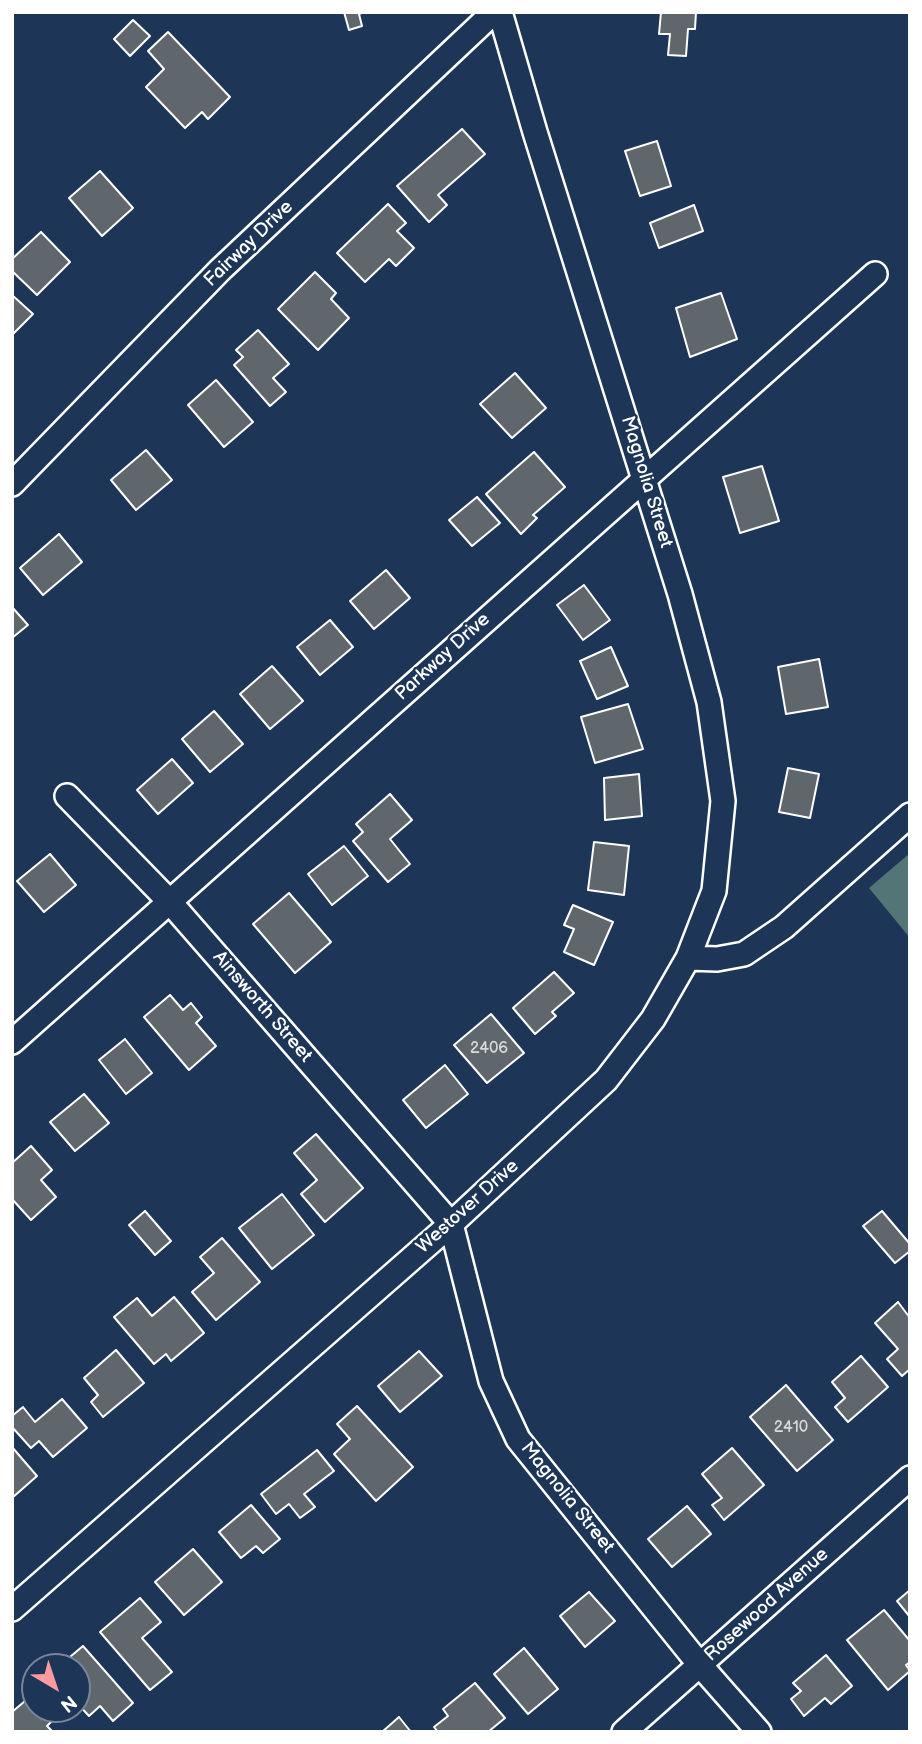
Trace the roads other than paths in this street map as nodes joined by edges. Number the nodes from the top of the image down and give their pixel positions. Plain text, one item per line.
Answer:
1 (494, 12) edge
2 (500, 12) edge
3 (875, 274) dead end
4 (645, 478) junction
5 (12, 484) edge
6 (67, 796) dead end
7 (910, 815) edge
8 (169, 901) junction
9 (688, 958) junction
10 (12, 1042) edge
11 (451, 1224) junction
12 (910, 1478) edge
13 (12, 1609) edge
14 (700, 1665) junction
15 (624, 1732) edge
16 (759, 1732) edge

1 - 5 street, Fairway Drive
2 - 4 street, Magnolia Street
3 - 4 street, Parkway Drive
4 - 8 street, Parkway Drive
4 - 9 street, Magnolia Street
6 - 8 street, Ainsworth Street
7 - 9 street
8 - 10 street, Parkway Drive
8 - 11 street, Ainsworth Street
9 - 11 street, Westover Drive
11 - 13 street, Westover Drive
11 - 14 street, Magnolia Street
12 - 14 street, Rosewood Avenue
14 - 15 street, Rosewood Avenue
14 - 16 street, Magnolia Street

